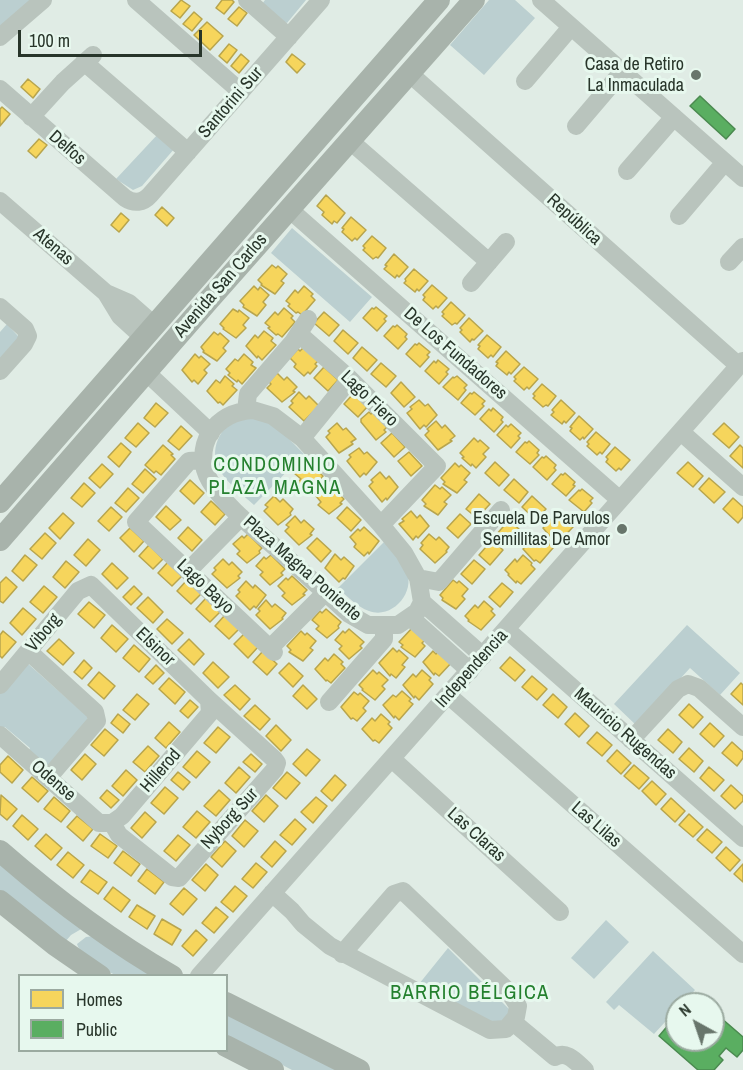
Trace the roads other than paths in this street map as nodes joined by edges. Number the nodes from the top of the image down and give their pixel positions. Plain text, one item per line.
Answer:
1 (43, 0) edge
2 (247, 0) edge
3 (321, 0) edge
4 (474, 0) edge
5 (541, 0) edge
6 (147, 4) edge
7 (441, 13) edge
8 (571, 27) junction
9 (0, 37) edge
10 (289, 37) junction
11 (622, 72) junction
12 (409, 73) junction
13 (525, 81) dead end
14 (0, 89) edge
15 (241, 92) junction
16 (31, 117) junction
17 (674, 117) junction
18 (576, 126) dead end
19 (350, 140) junction
20 (188, 152) junction
21 (725, 162) junction
22 (627, 171) dead end
23 (743, 178) edge
24 (0, 201) edge
25 (137, 202) joint
26 (289, 209) junction
27 (679, 216) dead end
28 (506, 242) dead end
29 (743, 247) edge
30 (489, 262) junction
31 (729, 262) dead end
32 (471, 283) dead end
33 (0, 307) edge
34 (148, 331) junction
35 (741, 364) edge
36 (0, 371) edge
37 (146, 372) junction
38 (350, 379) junction
39 (93, 395) junction
40 (246, 410) junction
41 (111, 412) junction
42 (681, 432) junction
43 (211, 433) junction
44 (302, 438) junction
45 (203, 460) junction
46 (743, 487) edge
47 (620, 500) junction
48 (0, 502) edge
49 (500, 508) dead end
50 (241, 517) junction
51 (381, 525) junction
52 (0, 540) edge
53 (188, 571) junction
54 (418, 578) junction
55 (90, 585) joint
56 (326, 592) junction
57 (422, 602) junction
58 (411, 617) junction
59 (384, 626) junction
60 (507, 630) junction
61 (28, 651) junction
62 (483, 656) junction
63 (470, 670) junction
64 (0, 685) edge
65 (448, 695) junction
66 (329, 702) dead end
67 (210, 707) junction
68 (743, 727) edge
69 (0, 735) edge
70 (632, 740) junction
71 (274, 759) joint
72 (392, 759) junction
73 (48, 778) junction
74 (109, 823) junction
75 (743, 838) edge
76 (0, 851) edge
77 (178, 878) joint
78 (268, 898) junction
79 (0, 901) edge
80 (560, 912) dead end
81 (100, 931) junction
82 (342, 954) junction
83 (743, 954) edge
84 (74, 958) junction
85 (98, 974) edge
86 (170, 974) edge
87 (200, 974) edge
88 (228, 1005) edge
89 (513, 1022) junction
90 (228, 1047) edge
91 (555, 1063) edge
92 (347, 1067) edge
93 (273, 1070) edge
94 (585, 1070) edge

1 - 9 street
2 - 10 street
3 - 10 street, Santorini Sur
4 - 7 main road, Avenida San Carlos
5 - 8 street
6 - 15 street
7 - 12 main road, Avenida San Carlos
7 - 34 main road, Avenida San Carlos
8 - 11 street
8 - 13 street
10 - 15 street, Santorini Sur
11 - 17 street
11 - 18 street
12 - 19 main road, Avenida San Carlos
12 - 35 street, República
14 - 16 street, Delfos
15 - 20 street, Santorini Sur
16 - 20 street
16 - 25 street, Delfos
17 - 21 street
17 - 22 street
19 - 26 main road, Avenida San Carlos
19 - 30 street
20 - 25 street, Santorini Sur
21 - 23 street
21 - 27 street
24 - 34 street, Atenas
26 - 37 main road, Avenida San Carlos
26 - 47 street, De Los Fundadores
28 - 30 street
29 - 31 street
30 - 32 street
33 - 36 street
34 - 39 main road, Avenida San Carlos
35 - 42 street, Independencia
37 - 41 main road, Avenida San Carlos
37 - 43 street
38 - 40 street, Lago Fiero
38 - 44 street
38 - 51 street, Lago Fiero
39 - 41 main road
39 - 48 main road, Avenida San Carlos
40 - 43 street
40 - 44 street
41 - 52 main road, Avenida San Carlos
42 - 46 street
42 - 47 street, Independencia
43 - 45 street
44 - 51 street
45 - 50 street, Plaza Magna Poniente
45 - 53 street, Lago Bayo
47 - 60 street, Independencia
49 - 54 street
50 - 53 street
50 - 56 street, Plaza Magna Poniente
51 - 54 street
53 - 56 street, Lago Bayo
54 - 57 street
55 - 61 street, Viborg
55 - 67 street, Elsinor
56 - 59 street, Plaza Magna Poniente
57 - 58 street
57 - 62 street
58 - 59 street, Plaza Magna Poniente
58 - 63 street
59 - 66 street
60 - 62 street, Independencia
60 - 70 street, Mauricio Rugendas
61 - 64 street, Viborg
61 - 73 street
62 - 63 street, Independencia
63 - 65 street, Independencia
65 - 72 street, Independencia
65 - 83 street, Las Lilas
67 - 71 street, Elsinor
67 - 74 street, Hillerod
68 - 70 street
69 - 73 street, Odense
70 - 75 street, Mauricio Rugendas
71 - 77 street, Nyborg Sur
72 - 78 street, Independencia
72 - 80 street, Las Claras
73 - 74 street, Odense
74 - 77 street, Odense
76 - 81 main road
78 - 82 street
78 - 87 street, Independencia
79 - 84 main road
81 - 84 main road
81 - 86 main road
82 - 89 street
82 - 89 street
84 - 85 main road
88 - 92 main road
89 - 91 street
90 - 93 main road
91 - 94 street

